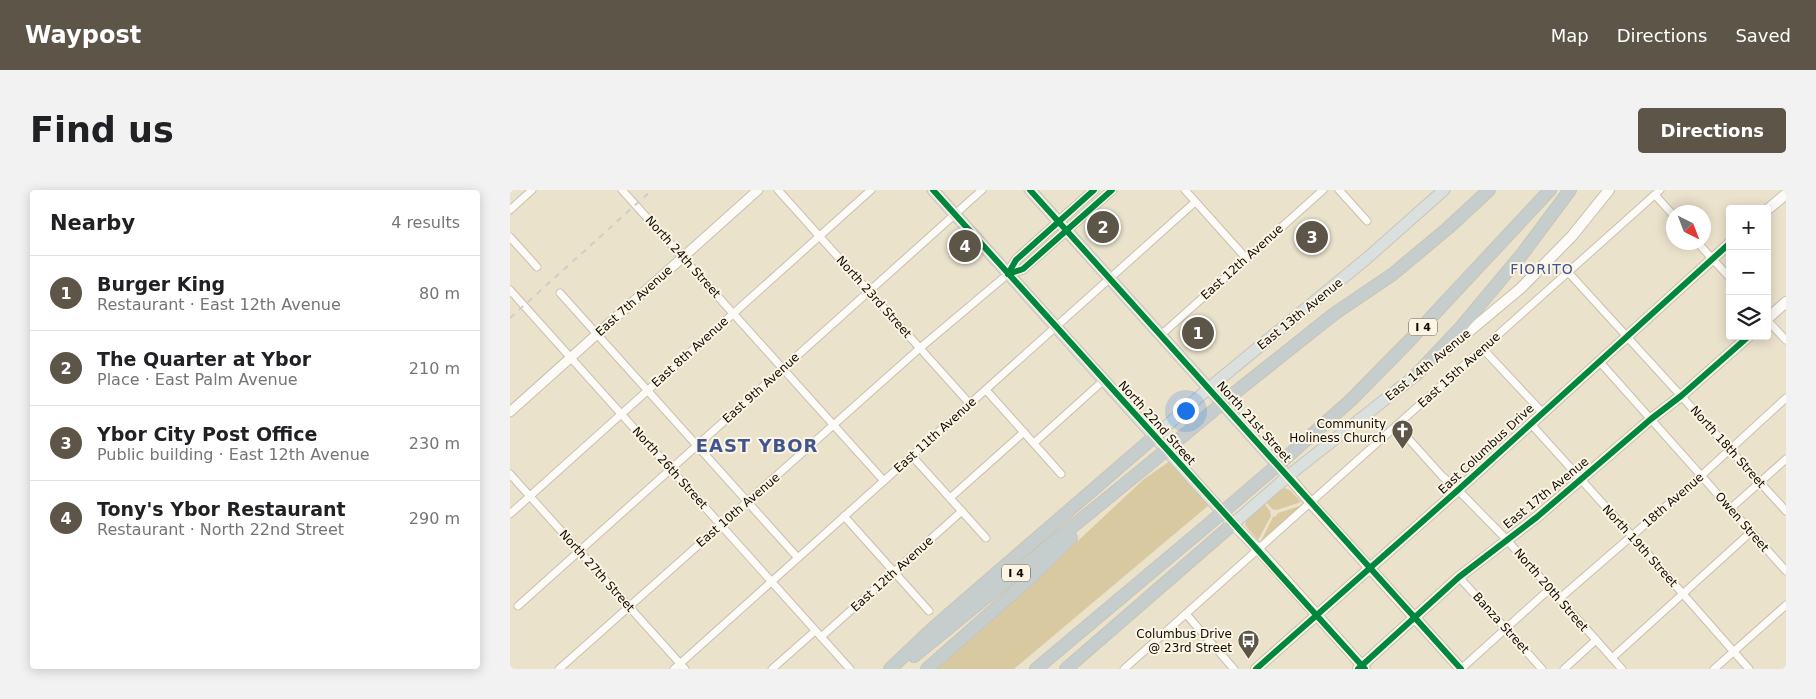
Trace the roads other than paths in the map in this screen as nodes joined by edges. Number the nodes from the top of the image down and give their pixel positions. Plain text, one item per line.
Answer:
1 (532, 190) edge
2 (622, 190) edge
3 (758, 190) edge
4 (778, 190) edge
5 (871, 190) edge
6 (933, 190) edge
7 (982, 190) edge
8 (1030, 190) edge
9 (1094, 190) edge
10 (1112, 190) edge
11 (1185, 190) edge
12 (1323, 190) edge
13 (1339, 190) edge
14 (1444, 190) edge
15 (1489, 190) edge
16 (1550, 190) edge
17 (1570, 190) edge
18 (1609, 190) edge
19 (1657, 192) edge
20 (1786, 194) edge
21 (1195, 202) junction
22 (1666, 205) edge
23 (1771, 207) edge
24 (510, 210) edge
25 (955, 214) junction
26 (1367, 221) dead end
27 (1062, 226) junction
28 (819, 236) junction
29 (510, 237) edge
30 (1726, 247) edge
31 (1705, 250) edge
32 (683, 257) junction
33 (1246, 258) junction
34 (1712, 259) junction
35 (537, 267) dead end
36 (1568, 272) junction
37 (1008, 274) junction
38 (1726, 274) edge
39 (1110, 278) junction
40 (510, 290) edge
41 (869, 292) junction
42 (560, 293) dead end
43 (1786, 302) edge
44 (733, 314) junction
45 (1771, 315) edge
46 (1771, 323) edge
47 (1056, 327) junction
48 (597, 334) junction
49 (1161, 335) junction
50 (1627, 336) junction
51 (1744, 340) edge
52 (1786, 340) edge
53 (920, 348) junction
54 (1483, 349) junction
55 (571, 358) junction
56 (1599, 361) junction
57 (1188, 365) junction
58 (783, 369) junction
59 (1228, 372) junction
60 (1416, 375) junction
61 (1104, 380) junction
62 (1209, 388) junction
63 (647, 390) junction
64 (986, 390) junction
65 (1681, 396) junction
66 (1786, 398) edge
67 (970, 404) junction
68 (510, 412) edge
69 (1542, 412) junction
70 (621, 414) junction
71 (1650, 419) junction
72 (1530, 423) junction
73 (833, 425) junction
74 (1397, 426) junction
75 (1024, 432) junction
76 (1154, 437) junction
77 (1034, 443) junction
78 (697, 446) junction
79 (1729, 450) junction
80 (912, 456) junction
81 (1786, 459) edge
82 (671, 470) junction
83 (510, 474) edge
84 (1061, 474) dead end
85 (1288, 476) junction
86 (1702, 476) junction
87 (1134, 477) junction
88 (1581, 480) junction
89 (884, 481) junction
90 (1760, 482) junction
91 (1458, 490) junction
92 (530, 496) junction
93 (950, 498) junction
94 (747, 502) junction
95 (1310, 502) junction
96 (1731, 508) junction
97 (962, 511) junction
98 (1786, 511) edge
99 (510, 514) edge
100 (844, 516) junction
101 (1233, 524) junction
102 (720, 525) junction
103 (1751, 532) junction
104 (1632, 536) junction
105 (986, 538) dead end
106 (1506, 539) junction
107 (1258, 549) junction
108 (579, 551) junction
109 (798, 558) junction
110 (1369, 568) junction
111 (1786, 571) edge
112 (894, 572) junction
113 (1459, 578) junction
114 (771, 582) junction
115 (1550, 590) junction
116 (1683, 594) junction
117 (1559, 599) junction
118 (1786, 605) edge
119 (518, 606) dead end
120 (629, 606) junction
121 (929, 611) dead end
122 (1186, 614) junction
123 (1316, 615) junction
124 (1415, 618) junction
125 (1506, 629) junction
126 (815, 631) junction
127 (821, 637) junction
128 (1596, 640) junction
129 (1733, 652) junction
130 (1050, 657) junction
131 (1612, 658) junction
132 (680, 667) edge
133 (1361, 668) edge
134 (559, 669) edge
135 (772, 669) edge
136 (850, 669) edge
137 (890, 669) edge
138 (899, 669) edge
139 (927, 669) edge
140 (1028, 669) edge
141 (1036, 669) edge
142 (1066, 669) edge
143 (1124, 669) edge
144 (1234, 669) edge
145 (1256, 669) edge
146 (1461, 669) edge
147 (1542, 669) edge
148 (1564, 669) edge
149 (1622, 669) edge
150 (1714, 669) edge
151 (1750, 669) edge

1 - 24 street
2 - 32 street, North 24th Street
3 - 32 street, East 7th Avenue
4 - 28 street, North 23rd Street
5 - 28 street, East 8th Avenue
6 - 25 main road, North 22nd Street
7 - 25 street, East 9th Avenue
8 - 27 main road, North 21st Street
9 - 27 street
10 - 27 street
11 - 21 street
12 - 33 street, East 12th Avenue
13 - 26 street
14 - 59 main road, East 13th Avenue
15 - 87 highway, I 4, bridge
16 - 130 highway, I 4, bridge
17 - 60 highway
18 - 60 main road, East 14th Avenue
19 - 22 street
19 - 36 street, East 15th Avenue
20 - 23 main road
21 - 33 street
21 - 39 street, East 11th Avenue
25 - 37 main road, North 22nd Street
25 - 41 street, East 9th Avenue
27 - 37 street
27 - 39 main road, North 21st Street
28 - 41 street, North 23rd Street
28 - 44 street, East 8th Avenue
29 - 35 street
30 - 34 main road, East Columbus Drive
31 - 34 street
32 - 44 street, North 24th Street
32 - 48 street, East 7th Avenue
33 - 49 street, East 12th Avenue
34 - 38 street
34 - 50 main road, East Columbus Drive
36 - 50 street, North 18th Street
36 - 54 street, East 15th Avenue
37 - 47 main road, North 22nd Street
37 - 53 street, East 10th Avenue
39 - 47 street, East 11th Avenue
39 - 49 main road, North 21st Street
40 - 55 street, North 26th Street
41 - 53 street, North 23rd Street
41 - 58 street, East 9th Avenue
42 - 48 street
43 - 45 main road
44 - 58 street, North 24th Street
44 - 63 street, East 8th Avenue
46 - 52 street
47 - 61 main road, North 22nd Street
47 - 64 street, East 11th Avenue
48 - 55 street, East 7th Avenue
48 - 63 street
49 - 57 main road, North 21st Street
50 - 56 main road, East Columbus Drive
50 - 65 street, North 18th Street
51 - 65 main road, East 17th Avenue
53 - 67 street, North 23rd Street
53 - 73 street, East 10th Avenue
54 - 69 street
54 - 74 street, East 15th Avenue
55 - 68 street, East 7th Avenue
55 - 70 street, North 26th Street
56 - 69 main road, East Columbus Drive
56 - 71 street, Owen Street
57 - 59 main road
57 - 62 main road, North 21st Street
58 - 73 street, North 24th Street
58 - 78 street, East 9th Avenue
59 - 62 main road, East 13th Avenue
60 - 85 main road, East 14th Avenue
61 - 76 main road, North 22nd Street
61 - 77 street
62 - 76 main road, East 13th Avenue
62 - 85 main road, North 21st Street
63 - 70 street, East 8th Avenue
63 - 78 street
64 - 67 street, East 11th Avenue
64 - 75 street
65 - 71 main road, East 17th Avenue
65 - 79 street, North 18th Street
66 - 79 street, 18th Avenue
67 - 80 street, East 11th Avenue
69 - 72 main road, East Columbus Drive
70 - 82 street, North 26th Street
70 - 92 street, East 8th Avenue
71 - 86 street, Owen Street
71 - 88 main road, East 17th Avenue
72 - 88 street, North 19th Street
72 - 91 main road, East Columbus Drive
73 - 89 street, North 24th Street
73 - 94 street, East 10th Avenue
74 - 91 street, North 20th Street
74 - 95 street, East 15th Avenue
75 - 77 street
75 - 93 street
76 - 101 main road, North 22nd Street
76 - 137 highway
77 - 84 street
78 - 82 street, East 9th Avenue
78 - 94 street
79 - 86 street, 18th Avenue
79 - 90 street, North 18th Street
80 - 89 street, East 11th Avenue
80 - 93 street
81 - 90 street
82 - 102 street, North 26th Street
82 - 108 street, East 9th Avenue
83 - 92 street, North 27th Street
85 - 95 main road, North 21st Street
85 - 101 main road, East 14th Avenue
86 - 96 street, Owen Street
86 - 104 street, 18th Avenue
87 - 138 highway, I 4
87 - 139 highway
88 - 104 street, North 19th Street
88 - 106 main road, East 17th Avenue
89 - 100 street, East 11th Avenue
90 - 96 street
90 - 98 street, North 18th Street
91 - 106 street, North 20th Street
91 - 110 main road, East Columbus Drive
92 - 99 street, East 8th Avenue
92 - 108 street, North 27th Street
93 - 97 street
94 - 102 street, East 10th Avenue
94 - 109 street
95 - 107 street, East 15th Avenue
95 - 110 main road, North 21st Street
96 - 103 street, Owen Street
97 - 105 street
97 - 112 street, East 12th Avenue
100 - 109 street, East 11th Avenue
100 - 112 street
101 - 107 main road, North 22nd Street
101 - 142 highway
102 - 114 street, North 26th Street
102 - 120 street, East 10th Avenue
103 - 111 street, Owen Street
103 - 116 street
104 - 116 street, North 19th Street
104 - 117 street, 18th Avenue
106 - 113 main road, East 17th Avenue
106 - 115 street, North 20th Street
107 - 122 street, East 15th Avenue
107 - 123 main road, North 22nd Street
108 - 119 street, East 9th Avenue
108 - 120 street, North 27th Street
109 - 114 street, East 11th Avenue
110 - 123 main road, East Columbus Drive
110 - 124 main road, North 21st Street
112 - 121 street
112 - 127 street, East 12th Avenue
113 - 124 main road, East 17th Avenue
113 - 125 street, Banza Street
114 - 126 street, North 26th Street
114 - 132 street, East 11th Avenue
115 - 117 street, North 20th Street
115 - 125 street
116 - 129 street, North 19th Street
116 - 131 street
117 - 128 street, North 20th Street
118 - 129 street
120 - 132 street, North 27th Street
120 - 134 street, East 10th Avenue
122 - 143 street, East 15th Avenue
122 - 144 street
123 - 133 main road, North 22nd Street
123 - 145 main road, East Columbus Drive
124 - 133 main road, East 17th Avenue
124 - 146 main road, North 21st Street
125 - 146 street
125 - 147 street, Banza Street
126 - 127 street, North 26th Street
126 - 135 street
127 - 136 street, North 26th Street
128 - 131 street, North 20th Street
128 - 148 street
129 - 150 street
129 - 151 street, North 19th Street
130 - 140 highway
130 - 141 highway, I 4
131 - 149 street, North 20th Street

